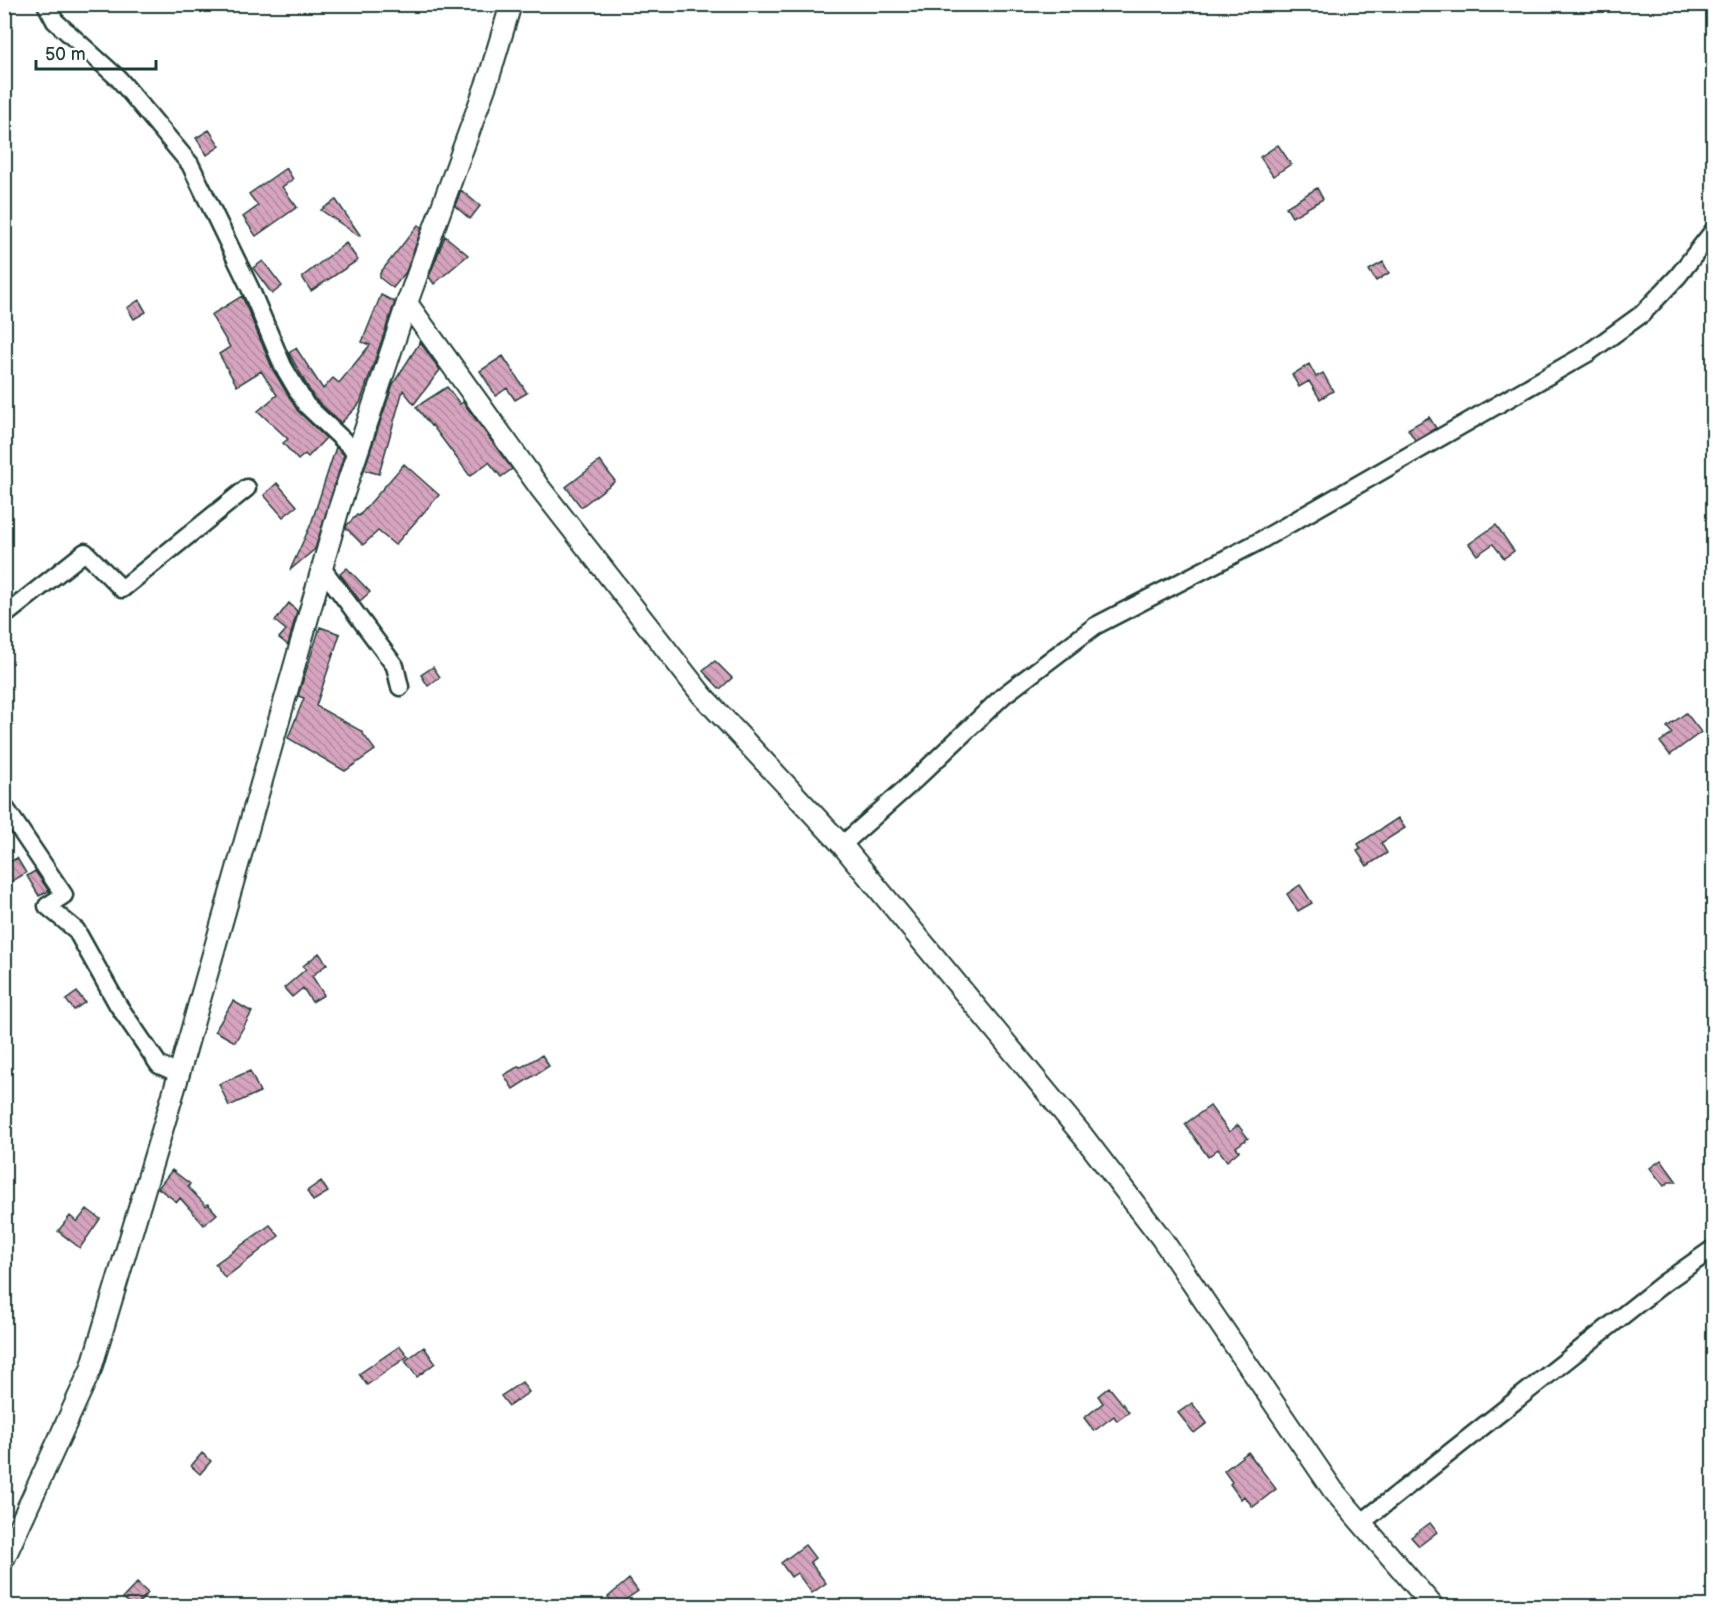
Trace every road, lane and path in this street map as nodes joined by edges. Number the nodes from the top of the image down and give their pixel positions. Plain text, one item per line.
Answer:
1 (45, 4) edge
2 (511, 4) edge
3 (1713, 230) edge
4 (407, 303) junction
5 (357, 453) junction
6 (247, 488) dead end
7 (322, 568) junction
8 (4, 615) edge
9 (400, 687) dead end
10 (4, 806) edge
11 (842, 845) junction
12 (179, 1074) junction
13 (1713, 1248) edge
14 (1361, 1523) junction
15 (4, 1559) edge
16 (1433, 1606) edge

1 - 5 street
2 - 4 street
3 - 11 street
4 - 5 street
4 - 11 street
5 - 7 street
6 - 8 street
7 - 9 street
7 - 12 street
10 - 12 street
11 - 14 street
12 - 15 street
13 - 14 street
14 - 16 street

